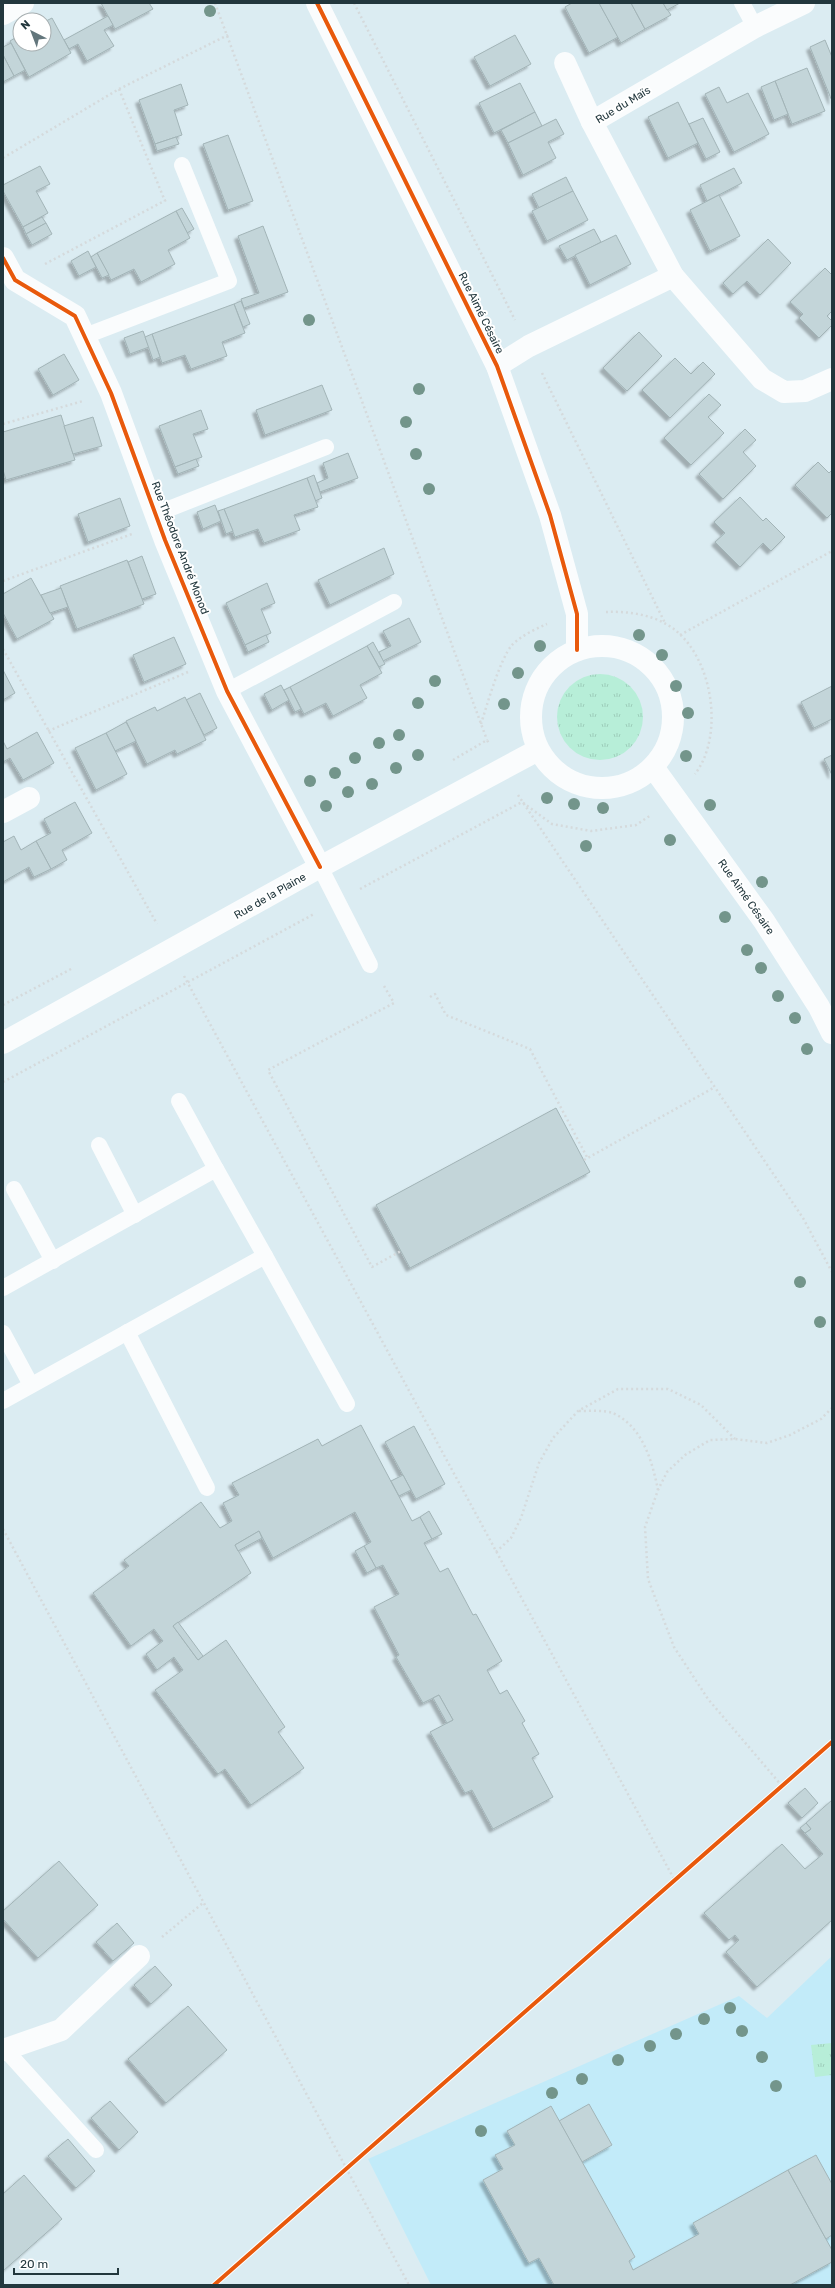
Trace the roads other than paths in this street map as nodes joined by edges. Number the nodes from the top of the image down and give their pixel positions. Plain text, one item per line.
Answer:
1 (23, 3) edge
2 (317, 3) edge
3 (742, 3) edge
4 (804, 3) edge
5 (3, 14) edge
6 (755, 27) junction
7 (565, 63) dead end
8 (592, 122) junction
9 (182, 165) dead end
10 (3, 258) edge
11 (673, 276) junction
12 (85, 336) junction
13 (497, 366) junction
14 (832, 379) edge
15 (326, 447) dead end
16 (158, 519) junction
17 (394, 602) dead end
18 (577, 650) junction
19 (227, 691) junction
20 (538, 750) junction
21 (653, 767) junction
22 (29, 798) dead end
23 (3, 812) edge
24 (320, 867) junction
25 (370, 965) road end
26 (826, 1004) edge
27 (832, 1033) edge
28 (3, 1043) edge
29 (179, 1101) dead end
30 (99, 1145) dead end
31 (216, 1168) junction
32 (14, 1189) dead end
33 (135, 1215) junction
34 (265, 1256) junction
35 (52, 1260) junction
36 (3, 1288) edge
37 (127, 1332) junction
38 (3, 1333) edge
39 (31, 1385) junction
40 (3, 1401) edge
41 (347, 1404) dead end
42 (206, 1488) dead end
43 (139, 1956) road end
44 (4, 2049) edge
45 (96, 2150) dead end

1 - 5 street
2 - 13 street, Rue Aimé Césaire
3 - 6 lane
4 - 6 street, Rue du Maïs
6 - 8 street, Rue du Maïs
7 - 8 street
8 - 11 street, Rue du Maïs
9 - 12 lane
10 - 12 street, Rue Théodore André Monod
11 - 13 street
11 - 14 street, Rue du Maïs
12 - 16 street, Rue Théodore André Monod
13 - 18 street, Rue Aimé Césaire
15 - 16 lane
16 - 19 street, Rue Théodore André Monod
17 - 19 lane
18 - 20 street
18 - 21 street
19 - 24 street, Rue Théodore André Monod
20 - 21 street
20 - 24 street, Rue de la Plaine
21 - 26 street, Rue Aimé Césaire
22 - 23 street
24 - 25 lane
24 - 28 street, Rue de la Plaine
26 - 27 street, Rue Aimé Césaire
29 - 31 lane
30 - 33 lane
31 - 33 lane
31 - 34 lane
32 - 35 lane
33 - 35 lane
34 - 37 lane
34 - 41 lane
35 - 36 lane
37 - 39 lane
37 - 42 lane
38 - 39 lane
39 - 40 lane
43 - 44 street
44 - 45 lane

